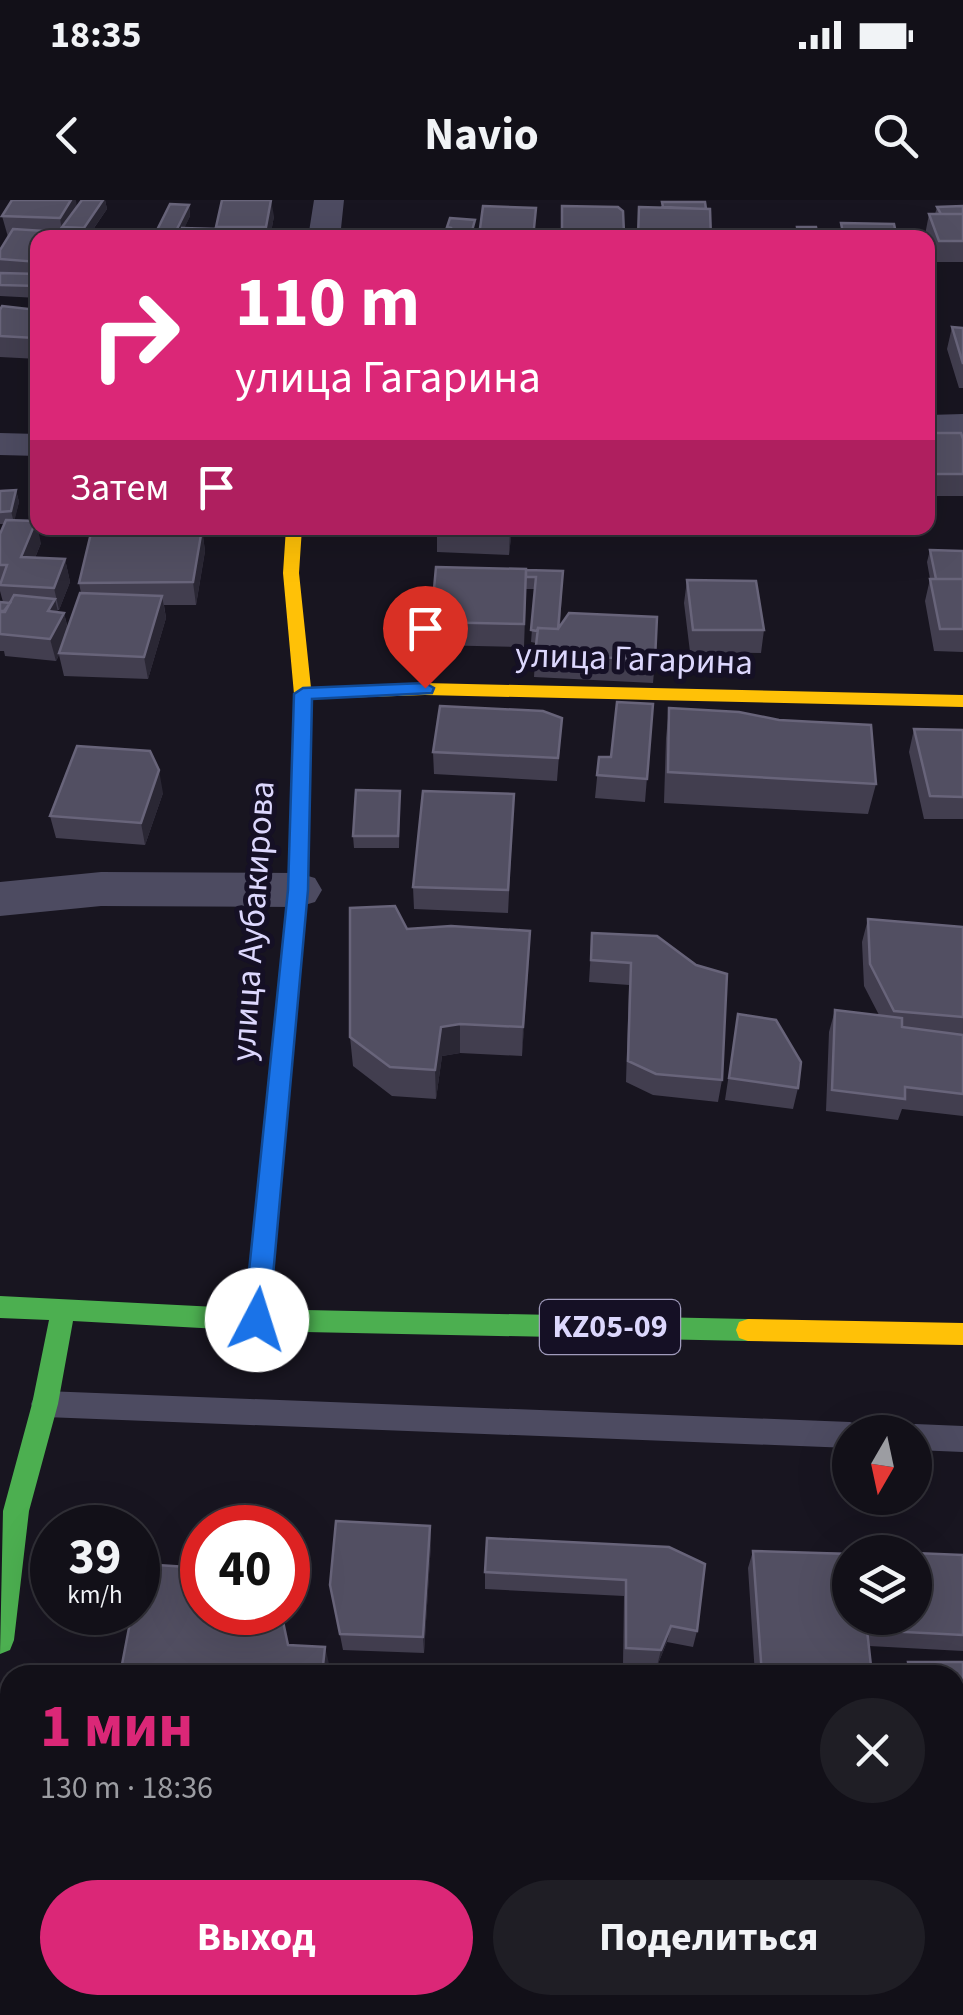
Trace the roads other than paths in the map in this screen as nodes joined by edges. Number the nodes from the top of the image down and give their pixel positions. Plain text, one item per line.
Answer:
1 (329, 200) edge
2 (325, 230) edge
3 (963, 425) edge
4 (935, 426) edge
5 (0, 444) edge
6 (30, 444) edge
7 (294, 535) edge
8 (303, 694) junction
9 (963, 701) edge
10 (298, 890) junction
11 (0, 899) edge
12 (0, 1307) edge
13 (64, 1310) junction
14 (257, 1320) junction
15 (963, 1334) edge
16 (44, 1404) junction
17 (832, 1433) edge
18 (932, 1438) edge
19 (963, 1439) edge
20 (0, 1640) edge

1 - 2 street
3 - 4 street
5 - 6 street
7 - 8 street, улица Аубакирова
8 - 9 street, улица Гагарина
8 - 10 street, улица Аубакирова
10 - 11 street
10 - 14 street, улица Аубакирова
12 - 13 street, KZ05-09
13 - 14 street, KZ05-09
13 - 16 street
14 - 15 street, KZ05-09
16 - 17 lane
16 - 20 street
18 - 19 lane

